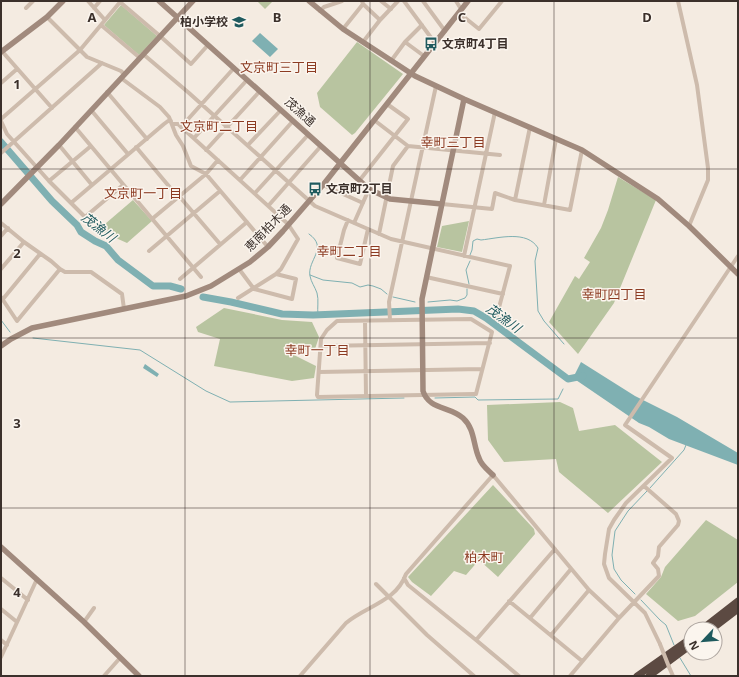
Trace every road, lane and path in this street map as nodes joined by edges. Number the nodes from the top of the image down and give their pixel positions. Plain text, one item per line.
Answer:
1 (33, 1) edge
2 (88, 1) edge
3 (100, 1) edge
4 (160, 1) edge
5 (193, 1) edge
6 (310, 1) edge
7 (342, 1) edge
8 (381, 1) edge
9 (398, 1) edge
10 (404, 1) edge
11 (423, 1) edge
12 (456, 1) edge
13 (468, 1) edge
14 (502, 1) edge
15 (678, 1) edge
16 (62, 2) edge
17 (121, 2) edge
18 (362, 3) edge
19 (26, 8) dead end
20 (94, 8) junction
21 (392, 9) junction
22 (320, 11) junction
23 (460, 11) junction
24 (48, 17) junction
25 (177, 18) junction
26 (105, 20) junction
27 (380, 20) junction
28 (422, 24) junction
29 (101, 25) junction
30 (343, 29) junction
31 (445, 31) junction
32 (160, 36) junction
33 (363, 42) junction
34 (406, 42) junction
35 (435, 43) junction
36 (208, 45) junction
37 (80, 50) junction
38 (1, 51) edge
39 (141, 56) junction
40 (424, 56) junction
41 (391, 61) junction
42 (102, 63) junction
43 (234, 68) junction
44 (17, 69) junction
45 (411, 73) junction
46 (122, 76) junction
47 (247, 80) junction
48 (1, 83) edge
49 (436, 86) junction
50 (36, 90) junction
51 (260, 91) junction
52 (107, 92) junction
53 (464, 99) junction
54 (202, 104) junction
55 (388, 104) junction
56 (52, 108) junction
57 (91, 110) junction
58 (281, 110) junction
59 (495, 112) junction
60 (214, 115) junction
61 (1, 120) edge
62 (374, 120) junction
63 (293, 121) junction
64 (171, 122) junction
65 (75, 127) junction
66 (181, 127) junction
67 (228, 127) junction
68 (530, 127) junction
69 (308, 135) junction
70 (394, 136) junction
71 (194, 138) junction
72 (147, 139) junction
73 (556, 139) junction
74 (12, 143) junction
75 (59, 145) junction
76 (248, 145) junction
77 (91, 146) junction
78 (321, 146) junction
79 (408, 146) junction
80 (136, 147) junction
81 (423, 148) junction
82 (206, 150) junction
83 (582, 150) junction
84 (453, 151) junction
85 (2, 152) edge
86 (486, 153) junction
87 (128, 154) junction
88 (500, 155) dead end
89 (261, 157) junction
90 (218, 160) junction
91 (72, 162) junction
92 (340, 164) junction
93 (275, 169) junction
94 (35, 170) junction
95 (110, 170) junction
96 (206, 174) junction
97 (240, 180) junction
98 (49, 181) junction
99 (359, 181) junction
100 (289, 182) junction
101 (323, 184) junction
102 (92, 185) junction
103 (123, 185) junction
104 (369, 189) junction
105 (220, 191) junction
106 (255, 193) junction
107 (178, 197) junction
108 (385, 198) junction
109 (309, 200) junction
110 (515, 200) junction
111 (411, 202) junction
112 (71, 203) junction
113 (363, 203) junction
114 (1, 204) edge
115 (442, 204) junction
116 (269, 205) junction
117 (544, 205) junction
118 (475, 207) junction
119 (194, 214) junction
120 (152, 219) junction
121 (348, 220) junction
122 (1, 222) edge
123 (247, 222) junction
124 (354, 223) junction
125 (288, 224) junction
126 (689, 226) junction
127 (8, 228) junction
128 (368, 229) junction
129 (379, 234) junction
130 (1, 236) edge
131 (167, 237) junction
132 (24, 242) junction
133 (403, 242) junction
134 (220, 244) junction
135 (268, 247) junction
136 (433, 249) junction
137 (149, 251) dead end
138 (40, 254) junction
139 (464, 256) junction
140 (738, 256) edge
141 (193, 267) junction
142 (730, 267) junction
143 (1, 269) edge
144 (60, 269) junction
145 (239, 269) junction
146 (276, 274) junction
147 (738, 274) edge
148 (201, 277) dead end
149 (426, 277) junction
150 (180, 279) dead end
151 (254, 289) junction
152 (503, 294) junction
153 (2, 298) edge
154 (238, 298) dead end
155 (124, 308) junction
156 (422, 318) junction
157 (390, 319) junction
158 (496, 319) dead end
159 (365, 321) junction
160 (490, 343) junction
161 (423, 344) junction
162 (365, 345) junction
163 (1, 346) edge
164 (321, 346) junction
165 (423, 369) junction
166 (482, 369) junction
167 (366, 371) junction
168 (319, 372) junction
169 (366, 396) junction
170 (425, 396) junction
171 (492, 475) junction
172 (647, 489) junction
173 (1, 547) edge
174 (555, 549) junction
175 (571, 570) junction
176 (1, 578) edge
177 (404, 578) junction
178 (37, 579) junction
179 (376, 584) dead end
180 (589, 590) junction
181 (389, 597) junction
182 (28, 600) junction
183 (509, 601) junction
184 (738, 601) edge
185 (633, 602) junction
186 (94, 608) dead end
187 (1, 609) edge
188 (738, 609) edge
189 (530, 618) junction
190 (619, 618) junction
191 (712, 621) edge
192 (722, 621) edge
193 (17, 622) junction
194 (84, 622) junction
195 (550, 635) junction
196 (1, 640) edge
197 (476, 640) junction
198 (683, 644) edge
199 (6, 645) junction
200 (683, 651) edge
201 (1, 657) edge
202 (120, 658) junction
203 (582, 661) junction
204 (104, 676) edge
205 (138, 676) edge
206 (300, 676) edge
207 (474, 676) edge
208 (519, 676) edge
209 (570, 676) edge
210 (637, 676) edge
211 (649, 676) edge
212 (672, 676) edge

1 - 19 street
2 - 20 street
3 - 20 street
4 - 25 street, 茂漁通
5 - 25 street
6 - 22 street
7 - 22 street
8 - 21 street
9 - 21 street
10 - 28 street
11 - 31 street
12 - 23 street
13 - 23 street, 恵南柏木通
14 - 23 street
15 - 126 street
16 - 24 street
17 - 26 street
17 - 32 street
18 - 27 street
18 - 30 street
20 - 26 street
21 - 27 street
22 - 30 street
23 - 31 street, 恵南柏木通
24 - 37 street
24 - 38 street
25 - 32 street
25 - 36 street, 茂漁通
26 - 29 street
27 - 33 street
28 - 34 street
28 - 35 street
29 - 37 street
29 - 39 street
30 - 33 street
31 - 35 street, 恵南柏木通
32 - 36 street
32 - 39 street
33 - 41 street
34 - 40 street
34 - 41 street
35 - 40 street, 恵南柏木通
36 - 43 street, 茂漁通
37 - 42 street
37 - 50 street
38 - 44 street
39 - 46 street
39 - 54 street
40 - 45 street, 恵南柏木通
41 - 45 street
42 - 46 street
42 - 56 street
43 - 47 street, 茂漁通
43 - 54 street
44 - 48 street
44 - 50 street
45 - 49 street
45 - 55 street, 恵南柏木通
46 - 52 street
46 - 64 street
47 - 51 street, 茂漁通
47 - 60 street
49 - 53 street
49 - 81 street
50 - 56 street
50 - 61 street
51 - 58 street, 茂漁通
51 - 67 street
52 - 57 street
52 - 72 street
53 - 59 street
53 - 84 street
54 - 60 street
54 - 66 street
55 - 62 street, 恵南柏木通
55 - 70 street
56 - 74 street
57 - 65 street
57 - 87 street
58 - 63 street, 茂漁通
58 - 76 street
59 - 68 street
59 - 86 street
60 - 67 street
60 - 71 street
61 - 74 street
62 - 70 street
62 - 92 street, 恵南柏木通
63 - 69 street, 茂漁通
63 - 89 street
64 - 66 street
64 - 72 street
64 - 96 street
65 - 75 street
65 - 77 street
66 - 71 street
67 - 76 street
67 - 82 street
68 - 73 street
68 - 110 street
69 - 78 street, 茂漁通
69 - 93 street
70 - 79 street
70 - 99 street
71 - 82 street
72 - 80 street
73 - 83 street
73 - 117 street
74 - 85 street
74 - 94 street
75 - 91 street
75 - 94 street
76 - 89 street
77 - 91 street
77 - 95 street
78 - 92 street, 茂漁通
78 - 100 street
79 - 81 street
79 - 108 street
80 - 87 street
80 - 107 street
81 - 84 street
81 - 111 street
82 - 90 street
83 - 117 street
83 - 126 street
84 - 86 street
84 - 115 street
86 - 88 street
86 - 118 street
87 - 95 street
89 - 93 street
89 - 97 street
90 - 96 street
90 - 97 street
91 - 98 street
91 - 102 street
92 - 99 street, 茂漁通
92 - 101 street, 恵南柏木通
93 - 100 street
93 - 106 street
94 - 98 street
94 - 114 street
95 - 102 street
95 - 103 street
96 - 105 street
96 - 107 street
97 - 106 street
98 - 112 street
99 - 104 street, 茂漁通
100 - 109 street
100 - 116 street
101 - 109 street, 恵南柏木通
101 - 113 street
102 - 112 street
103 - 112 street
103 - 120 street
104 - 108 street, 茂漁通
104 - 113 street
105 - 119 street
105 - 123 street
106 - 116 street
107 - 119 street
107 - 120 street
108 - 111 street, 茂漁通
108 - 129 street
109 - 121 street
109 - 125 street, 恵南柏木通
110 - 117 street
110 - 118 street
111 - 115 street, 茂漁通
111 - 133 street
113 - 124 street
115 - 118 street
115 - 136 street
116 - 125 street
118 - 139 street
119 - 131 street
119 - 134 street
120 - 131 street
121 - 124 street
121 - 128 street
122 - 127 street
123 - 134 street
123 - 135 street
124 - 128 street
125 - 135 street, 恵南柏木通
125 - 146 street
126 - 142 street
127 - 130 street
127 - 132 street
128 - 129 street
129 - 133 street
131 - 137 street
131 - 141 street
132 - 138 street
132 - 143 street
133 - 136 street
133 - 157 street
134 - 141 street
135 - 145 street, 恵南柏木通
136 - 139 street
136 - 149 street
138 - 144 street
138 - 153 street
139 - 152 street
140 - 142 street
141 - 148 street
141 - 150 street
142 - 147 street
142 - 172 street
144 - 153 street
144 - 155 street
145 - 151 street
145 - 155 street, 恵南柏木通
146 - 151 street
146 - 151 street
149 - 152 street
149 - 156 street
151 - 154 street
152 - 158 street
155 - 163 street, 恵南柏木通
156 - 157 street
156 - 160 street
156 - 161 street
157 - 159 street
159 - 162 street
159 - 164 street
160 - 161 street
160 - 166 street
161 - 162 street
161 - 165 street
162 - 164 street
162 - 167 street
164 - 168 street
165 - 166 street
165 - 167 street
165 - 170 street
166 - 170 street
167 - 168 street
167 - 169 street
168 - 169 street
169 - 170 street
170 - 171 street
171 - 174 street
171 - 177 street
172 - 185 street
172 - 185 street
173 - 178 street
174 - 175 street
174 - 183 street
175 - 180 street
175 - 189 street
176 - 182 street
177 - 181 street
177 - 197 street
178 - 182 street
178 - 194 street
179 - 181 street
180 - 190 street
180 - 195 street
181 - 206 street
181 - 207 street
182 - 193 street
183 - 189 street
183 - 197 street
184 - 191 highway
185 - 190 street
185 - 212 street, bridge
186 - 194 street
187 - 193 street
188 - 192 highway
189 - 195 street
190 - 203 street
193 - 199 street
194 - 202 street
195 - 203 street
196 - 199 street
197 - 208 street
198 - 210 highway
199 - 201 street
200 - 211 highway
202 - 204 street
202 - 205 street
203 - 209 street

